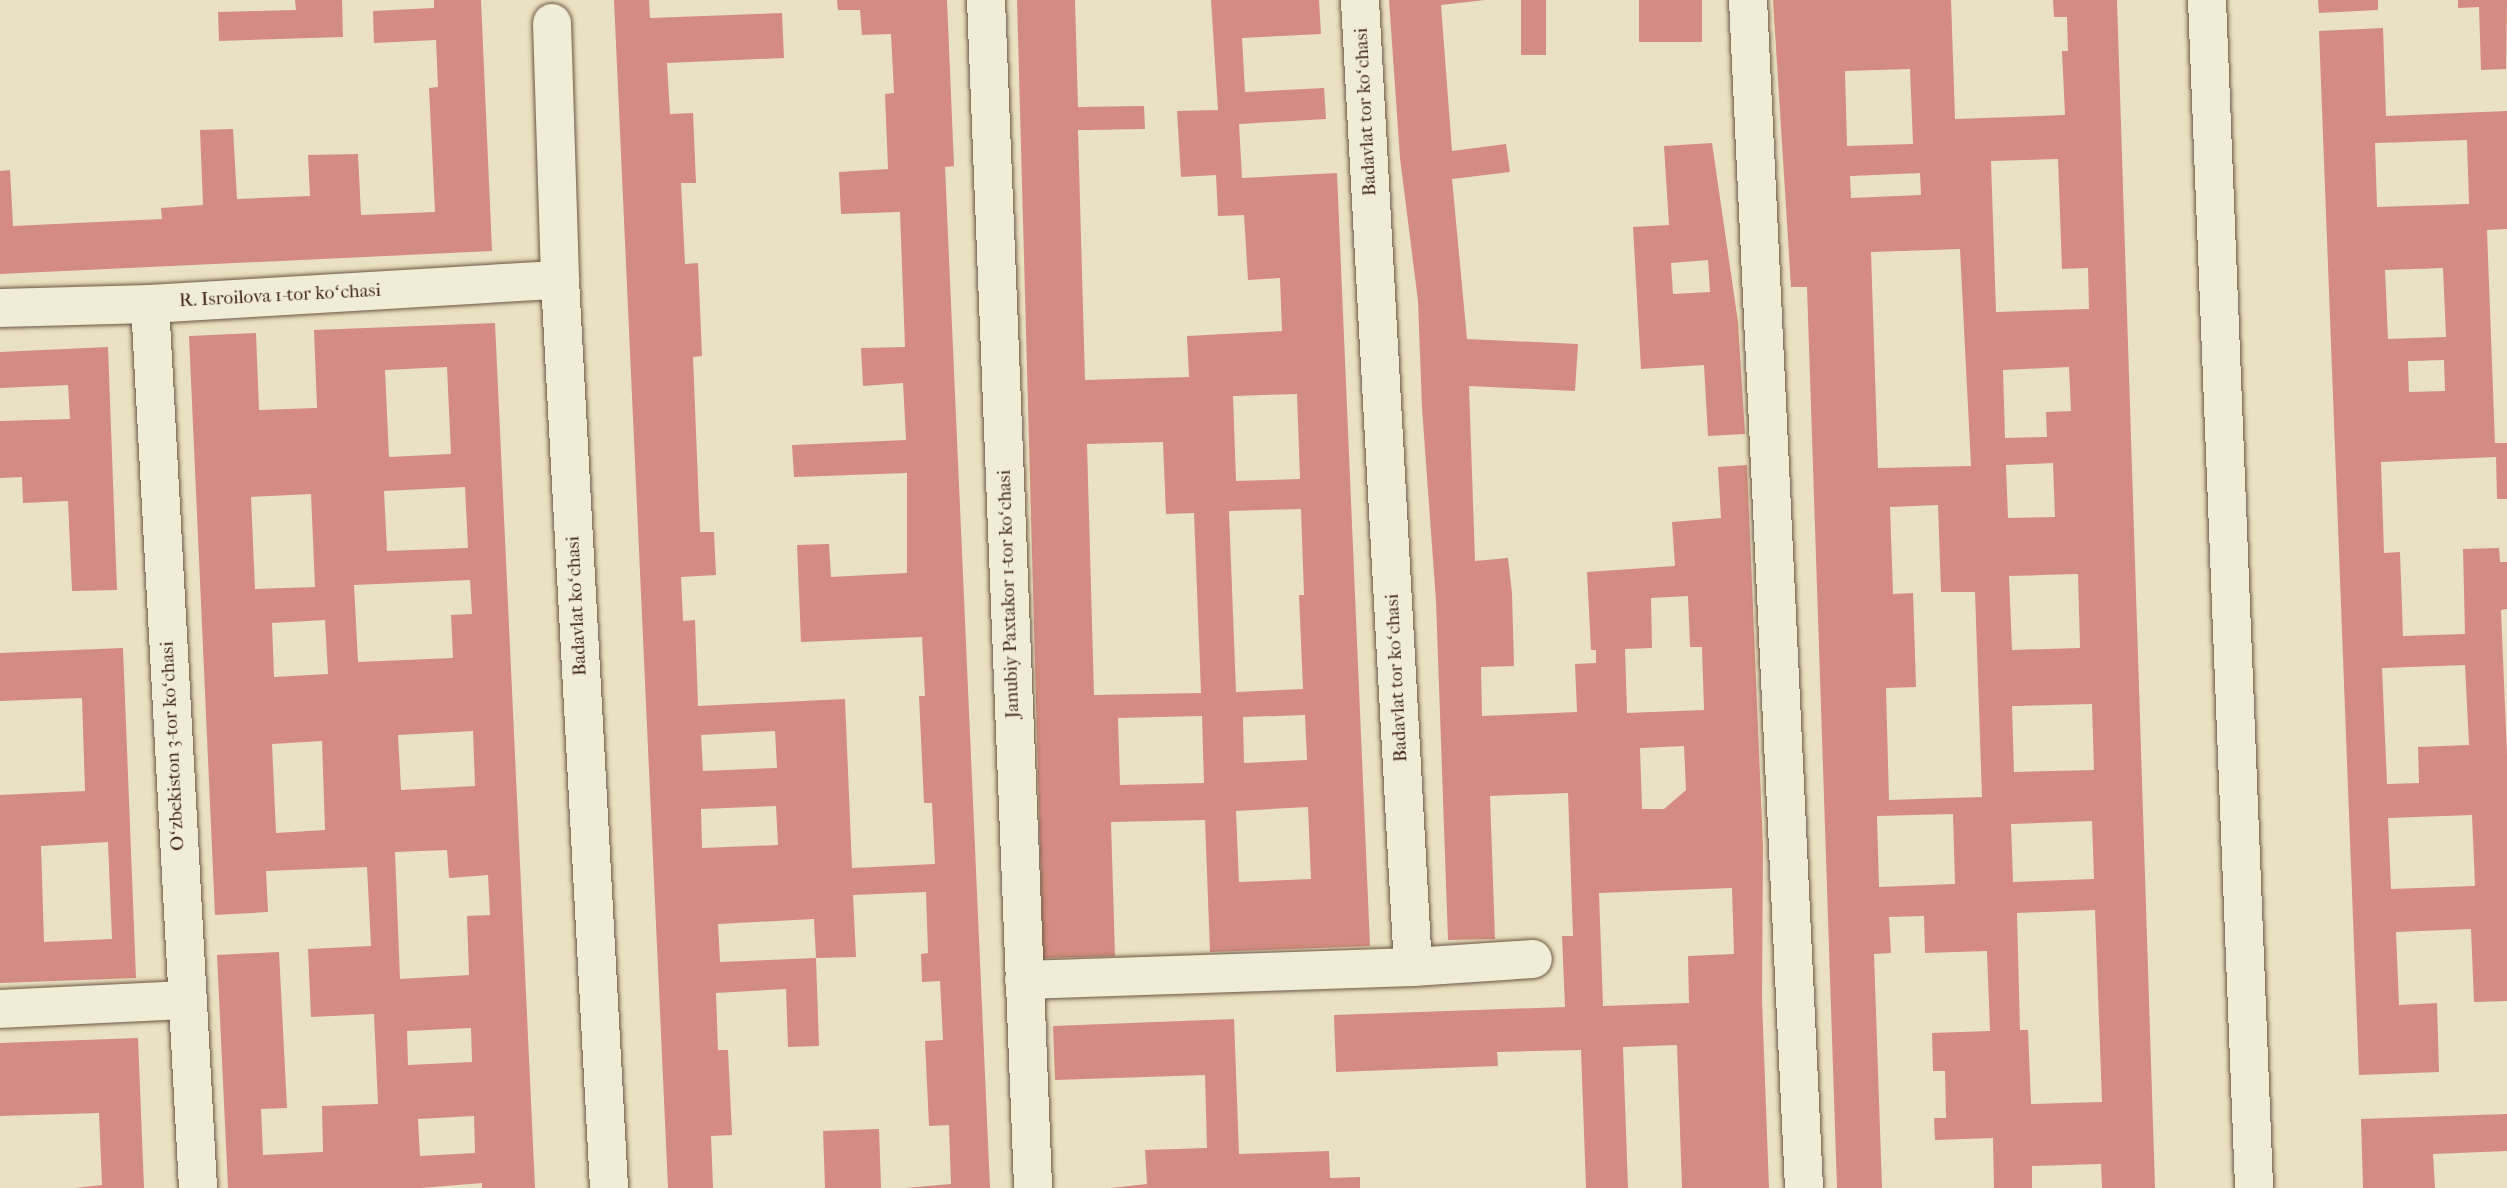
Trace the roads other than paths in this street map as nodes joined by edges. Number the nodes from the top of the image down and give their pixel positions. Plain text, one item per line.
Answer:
1 (986, 0) edge
2 (1360, 0) edge
3 (1748, 0) edge
4 (2207, 0) edge
5 (552, 23) dead end
6 (560, 280) junction
7 (150, 303) junction
8 (0, 308) edge
9 (1533, 959) dead end
10 (1413, 967) junction
11 (1024, 979) junction
12 (187, 1000) junction
13 (0, 1009) edge
14 (198, 1188) edge
15 (608, 1188) edge
16 (1033, 1188) edge
17 (1804, 1188) edge
18 (2254, 1188) edge

1 - 11 street, Janubiy Paxtakor 1-tor koʻchasi
2 - 10 street, Badavlat tor koʻchasi
3 - 17 street
4 - 18 street
5 - 6 street, Badavlat koʻchasi
6 - 7 street, R. Isroilova 1-tor koʻchasi
6 - 15 street, Badavlat koʻchasi
7 - 8 street, R. Isroilova 1-tor koʻchasi
7 - 12 street, Oʻzbekiston 3-tor koʻchasi
9 - 10 street
10 - 11 street
11 - 16 street, Janubiy Paxtakor 1-tor koʻchasi
12 - 13 street
12 - 14 street, Oʻzbekiston 3-tor koʻchasi

